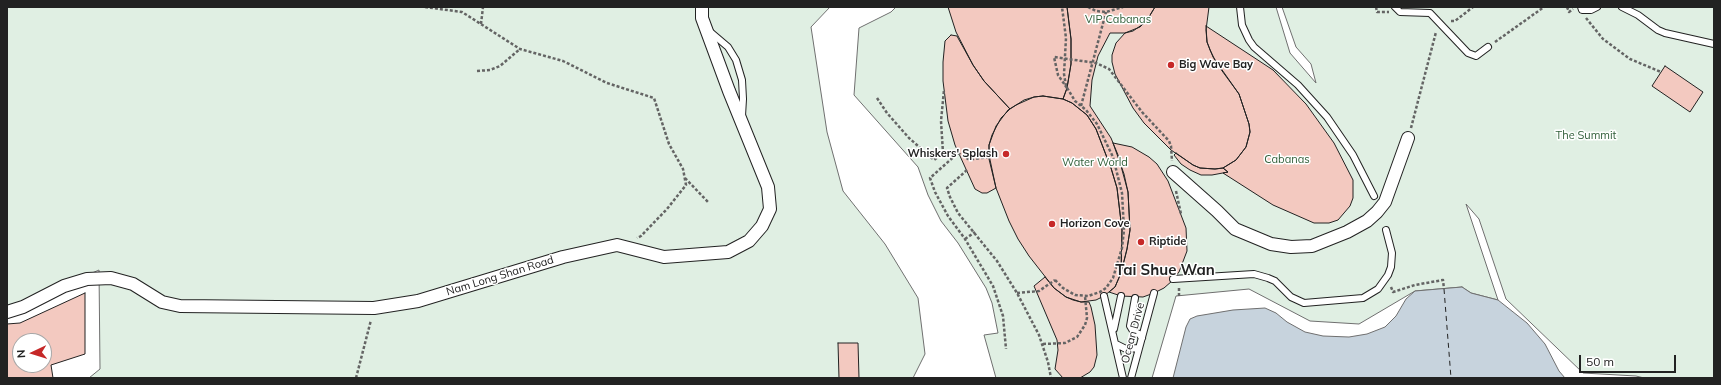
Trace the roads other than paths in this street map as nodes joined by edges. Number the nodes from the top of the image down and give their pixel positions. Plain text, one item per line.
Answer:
1 (702, 7) edge
2 (1240, 7) edge
3 (1396, 7) edge
4 (1597, 7) edge
5 (1622, 7) edge
6 (1582, 9) edge
7 (707, 30) junction
8 (1714, 44) edge
9 (1488, 47) road end
10 (742, 121) junction
11 (1408, 138) road end
12 (1173, 172) dead end
13 (1374, 196) dead end
14 (1386, 230) dead end
15 (1173, 279) dead end
16 (1154, 293) dead end
17 (1104, 296) dead end
18 (1121, 296) dead end
19 (1135, 298) dead end
20 (7, 312) edge
21 (1113, 331) junction
22 (1142, 338) junction
23 (1116, 344) junction
24 (1139, 348) junction
25 (1124, 378) edge
26 (1132, 378) edge

1 - 7 street, Nam Long Shan Road
2 - 13 lane
3 - 9 lane
4 - 6 lane
5 - 8 lane
7 - 10 street, Nam Long Shan Road
7 - 10 lane
10 - 20 street, Nam Long Shan Road
11 - 12 street
14 - 15 lane
16 - 22 lane, Ocean Drive
17 - 21 lane, Ocean Drive
18 - 21 lane
19 - 22 lane
21 - 23 lane, Ocean Drive
22 - 24 lane, Ocean Drive
23 - 24 lane
23 - 25 lane, Ocean Drive
24 - 26 lane, Ocean Drive

